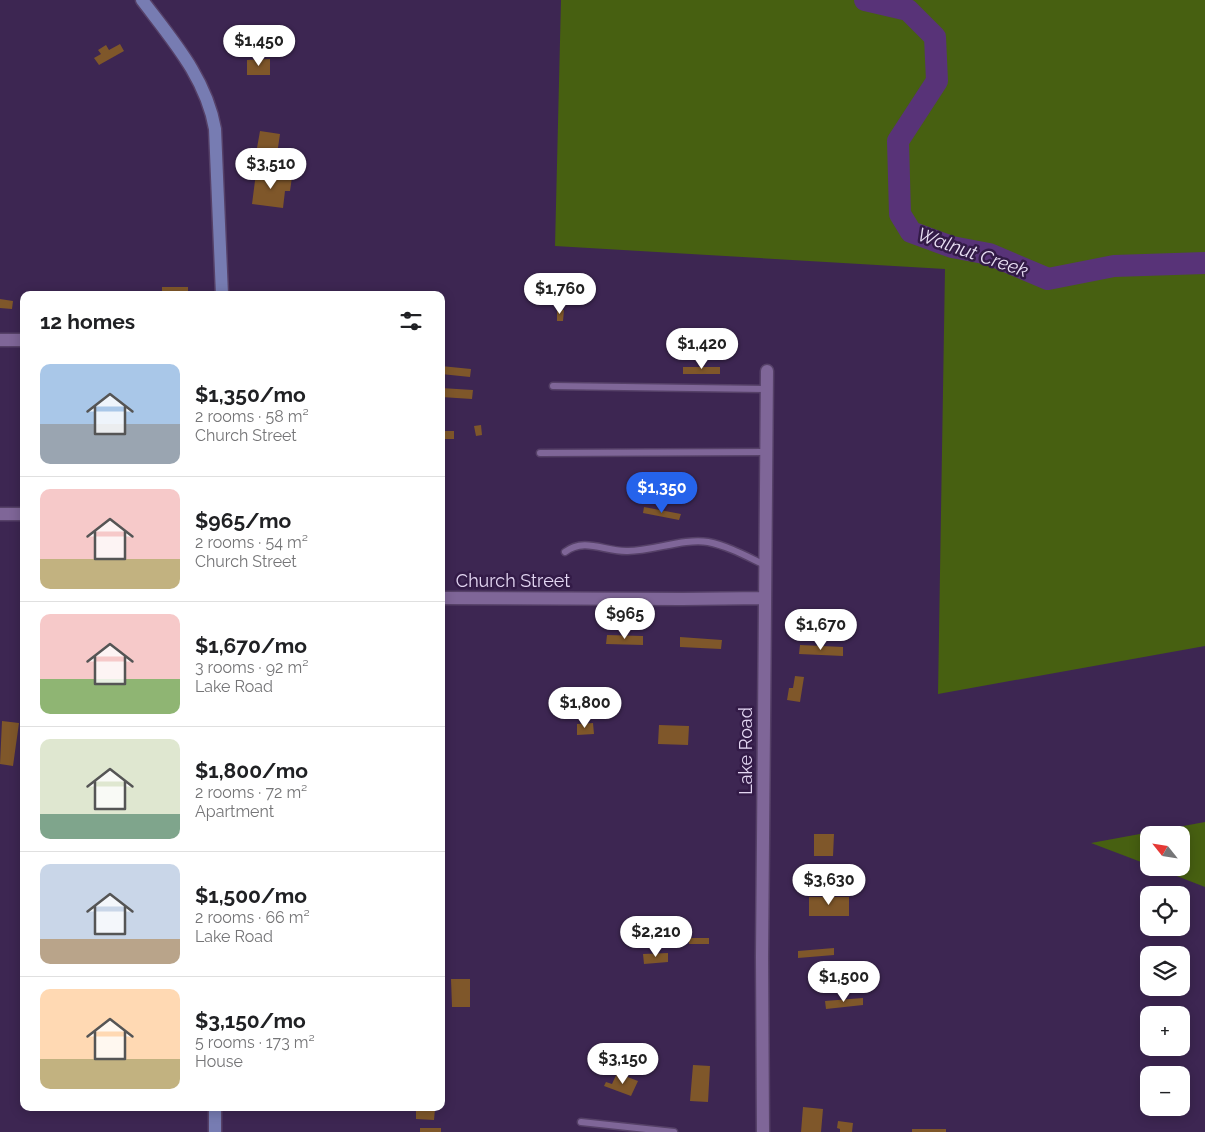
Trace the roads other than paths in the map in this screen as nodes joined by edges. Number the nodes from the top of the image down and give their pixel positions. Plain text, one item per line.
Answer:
1 (142, 0) edge
2 (222, 291) edge
3 (0, 340) edge
4 (20, 340) edge
5 (767, 371) dead end
6 (553, 386) dead end
7 (767, 389) junction
8 (766, 452) junction
9 (540, 453) dead end
10 (0, 514) edge
11 (20, 514) edge
12 (565, 552) dead end
13 (765, 565) junction
14 (445, 598) edge
15 (765, 598) junction
16 (215, 1111) edge
17 (581, 1122) dead end
18 (215, 1132) edge
19 (674, 1132) edge
20 (764, 1132) edge

1 - 2 street
3 - 4 street
5 - 7 street, Lake Road
6 - 7 lane
7 - 8 street, Lake Road
8 - 9 lane
8 - 13 street, Lake Road
10 - 11 street
12 - 13 lane
13 - 15 street, Lake Road
14 - 15 street, Church Street
15 - 20 street, Lake Road
16 - 18 street
17 - 19 lane

